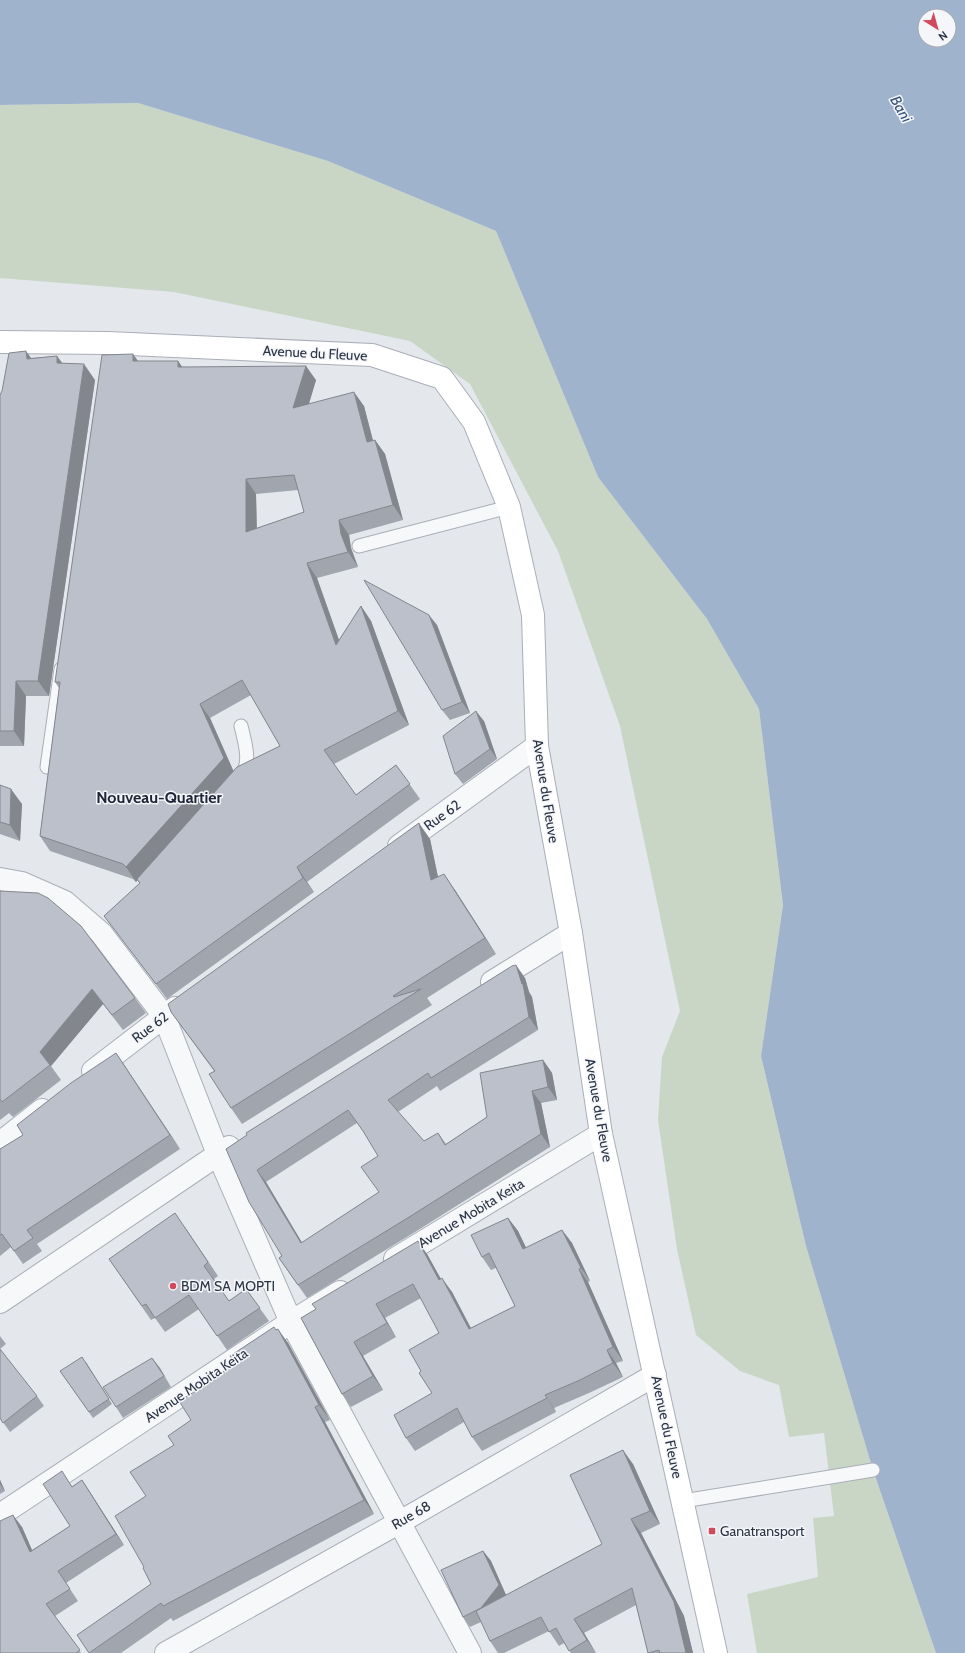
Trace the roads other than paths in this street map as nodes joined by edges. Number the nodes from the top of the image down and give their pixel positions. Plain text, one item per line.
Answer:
1 (6, 342) edge
2 (7, 366) edge
3 (509, 507) junction
4 (359, 546) dead end
5 (63, 657) edge
6 (241, 726) dead end
7 (537, 746) junction
8 (47, 767) edge
9 (231, 790) edge
10 (383, 858) edge
11 (0, 879) edge
12 (571, 933) junction
13 (478, 991) edge
14 (190, 998) edge
15 (164, 1016) junction
16 (76, 1084) edge
17 (57, 1099) edge
18 (601, 1134) junction
19 (244, 1137) edge
20 (0, 1142) edge
21 (218, 1154) junction
22 (378, 1269) edge
23 (358, 1281) edge
24 (0, 1302) edge
25 (291, 1322) junction
26 (655, 1374) junction
27 (873, 1470) dead end
28 (683, 1501) junction
29 (0, 1515) edge
30 (400, 1522) junction
31 (166, 1653) edge
32 (470, 1653) edge
33 (716, 1653) edge

1 - 2 street
1 - 3 street, Avenue du Fleuve
3 - 4 lane
3 - 7 street, Avenue du Fleuve
5 - 8 lane
6 - 9 lane
7 - 10 street, Rue 62
7 - 12 street, Avenue du Fleuve
11 - 15 street
12 - 13 street
12 - 18 street, Avenue du Fleuve
14 - 15 street, Rue 62
15 - 16 street, Rue 62
15 - 21 street
17 - 20 street
18 - 22 street, Avenue Mobita Keita
18 - 26 street, Avenue du Fleuve
19 - 21 street
21 - 24 street
21 - 25 street
23 - 25 street, Avenue Mobita Keita
25 - 29 street, Avenue Mobita Keita
25 - 30 street
26 - 28 street, Avenue du Fleuve
26 - 30 street, Rue 68
27 - 28 lane
28 - 33 street, Avenue du Fleuve
30 - 31 street, Rue 68
30 - 32 street

